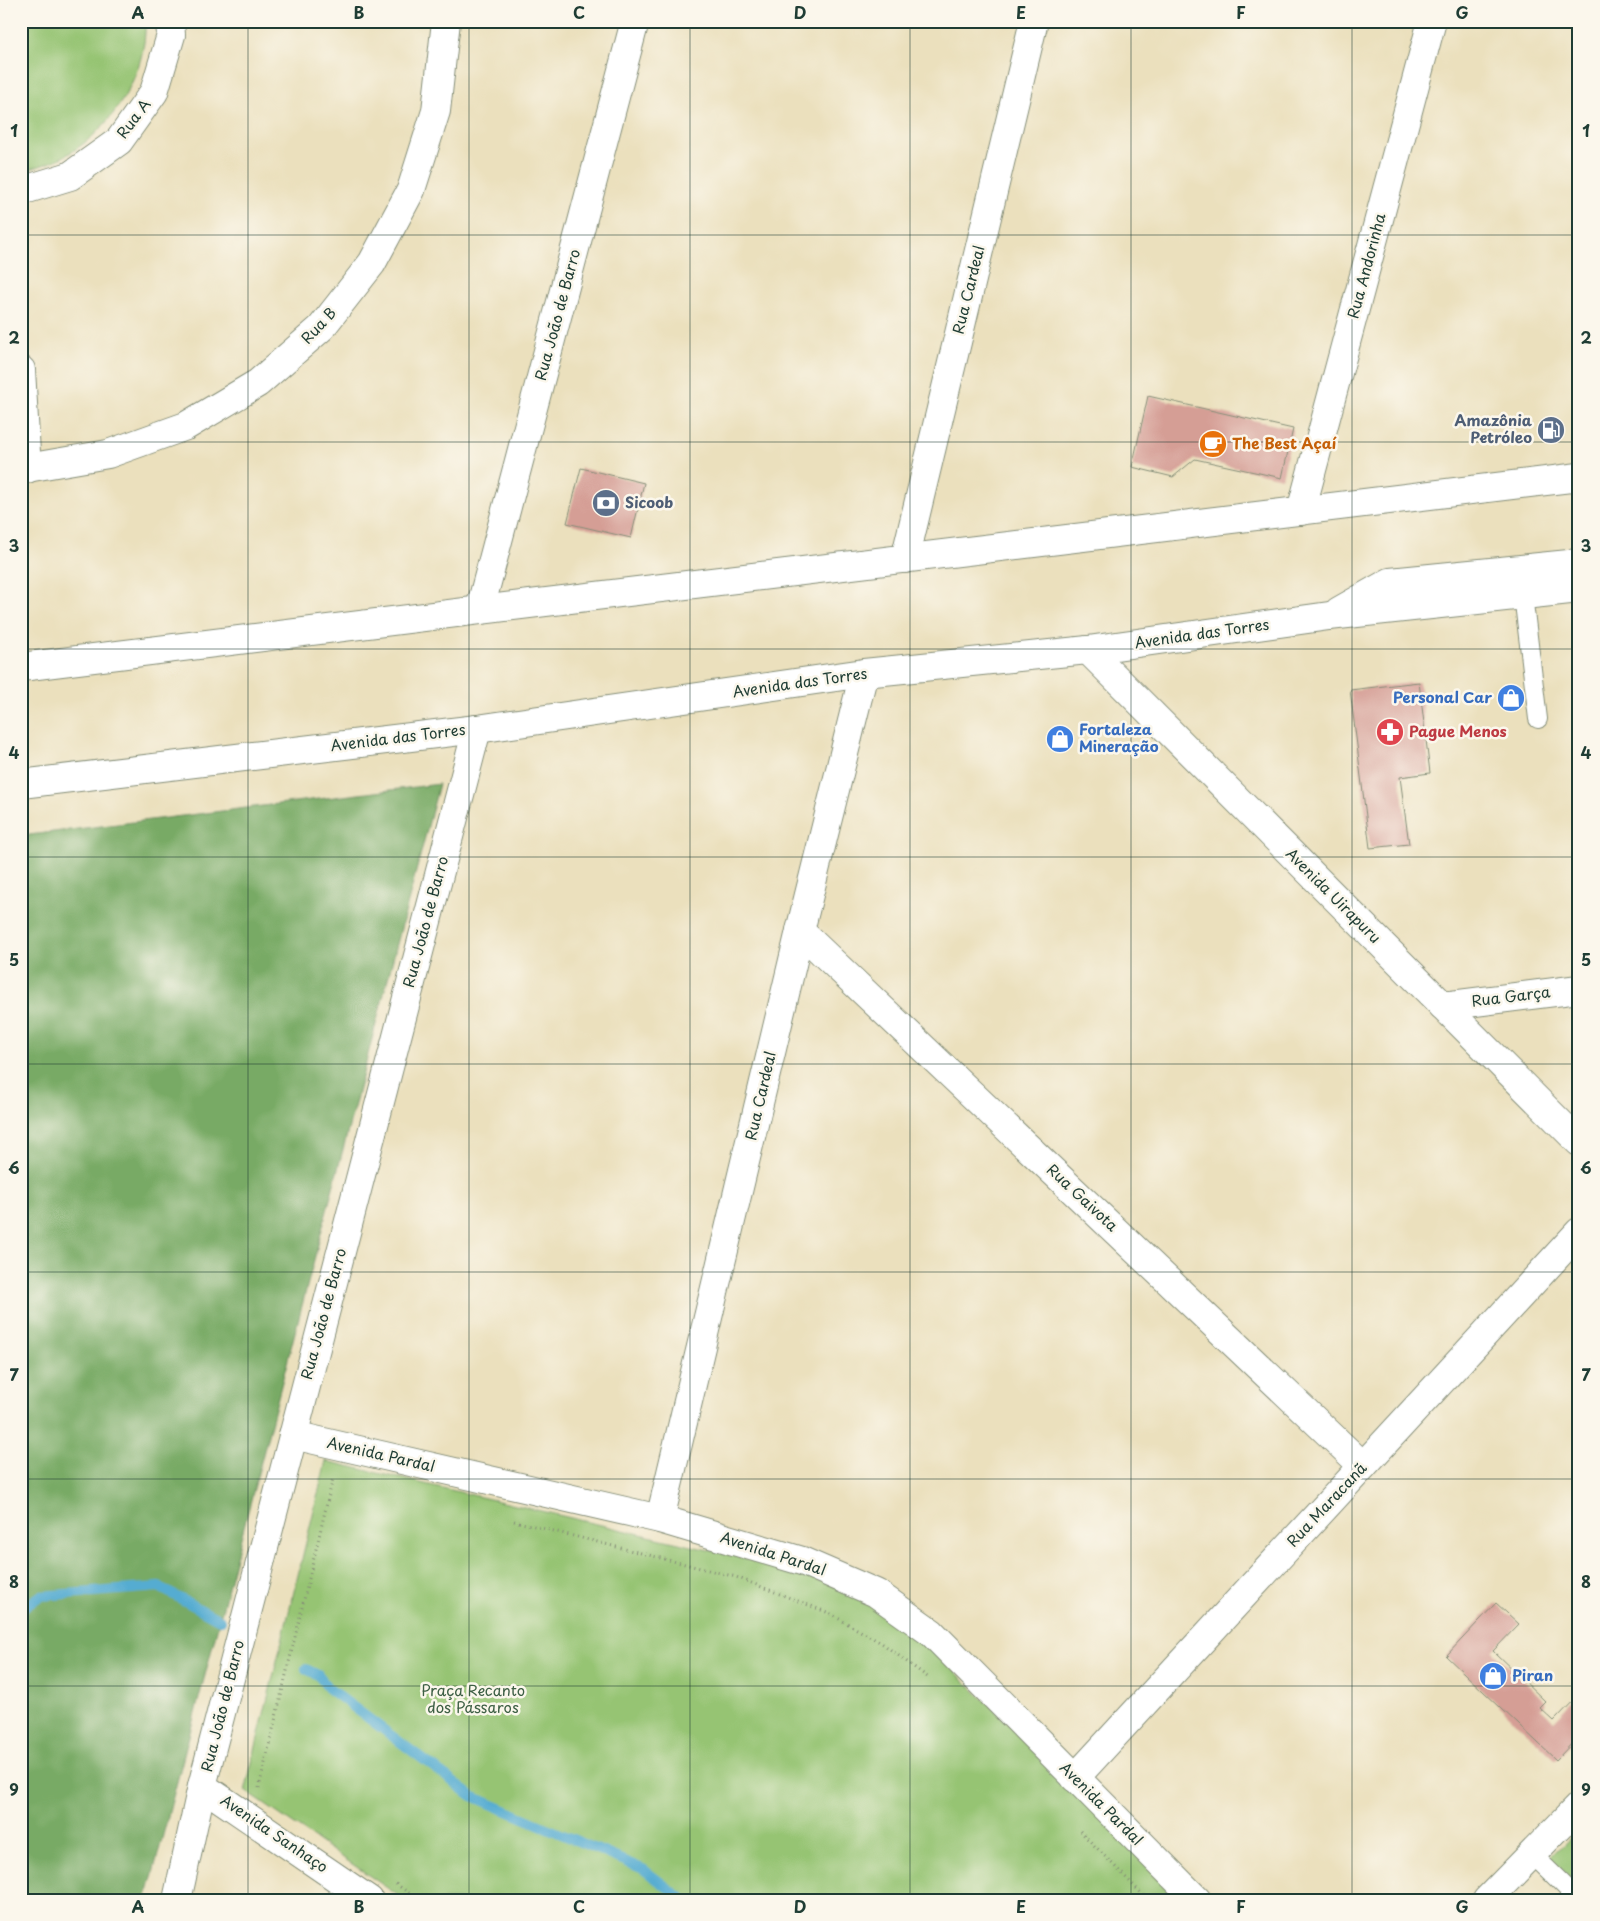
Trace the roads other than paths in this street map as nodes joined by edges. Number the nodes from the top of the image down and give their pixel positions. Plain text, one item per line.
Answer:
1 (170, 21) edge
2 (635, 21) edge
3 (1034, 21) edge
4 (1432, 21) edge
5 (446, 24) edge
6 (21, 191) edge
7 (21, 370) edge
8 (24, 469) edge
9 (1579, 477) edge
10 (1301, 511) junction
11 (905, 560) junction
12 (1579, 563) edge
13 (1579, 589) edge
14 (1523, 595) junction
15 (480, 609) junction
16 (1329, 616) junction
17 (1088, 650) junction
18 (21, 667) edge
19 (864, 673) junction
20 (1538, 719) dead end
21 (477, 729) junction
22 (21, 784) edge
23 (800, 931) junction
24 (1579, 989) edge
25 (1443, 1006) junction
26 (1579, 1142) edge
27 (1579, 1232) edge
28 (293, 1435) junction
29 (1363, 1466) junction
30 (660, 1519) junction
31 (1075, 1778) junction
32 (202, 1786) junction
33 (1579, 1806) edge
34 (1532, 1854) junction
35 (1576, 1897) edge
36 (177, 1900) edge
37 (369, 1900) edge
38 (1197, 1900) edge
39 (1487, 1900) edge

1 - 6 street, Rua A
2 - 15 street, Rua João de Barro
3 - 11 street, Rua Cardeal
4 - 10 street, Rua Andorinha
5 - 8 street, Rua B
7 - 8 street
9 - 10 street
10 - 11 street
11 - 15 street
12 - 16 street
13 - 14 street, Avenida das Torres
14 - 16 street, Avenida das Torres
14 - 20 lane
15 - 18 street
16 - 17 street, Avenida das Torres
17 - 19 street, Avenida das Torres
17 - 25 street, Avenida Uirapuru
19 - 21 street, Avenida das Torres
19 - 23 street, Rua Cardeal
21 - 22 street, Avenida das Torres
21 - 28 street, Rua João de Barro
23 - 29 street, Rua Gaivota
23 - 30 street, Rua Cardeal
24 - 25 street, Rua Garça
25 - 26 street, Avenida Uirapuru
27 - 29 street, Rua Maracanã
28 - 30 street, Avenida Pardal
28 - 32 street, Rua João de Barro
29 - 31 street, Rua Maracanã
30 - 31 street, Avenida Pardal
31 - 38 street, Avenida Pardal
32 - 36 street, Rua João de Barro
32 - 37 street, Avenida Sanhaço
33 - 34 street
34 - 35 lane
34 - 39 street

